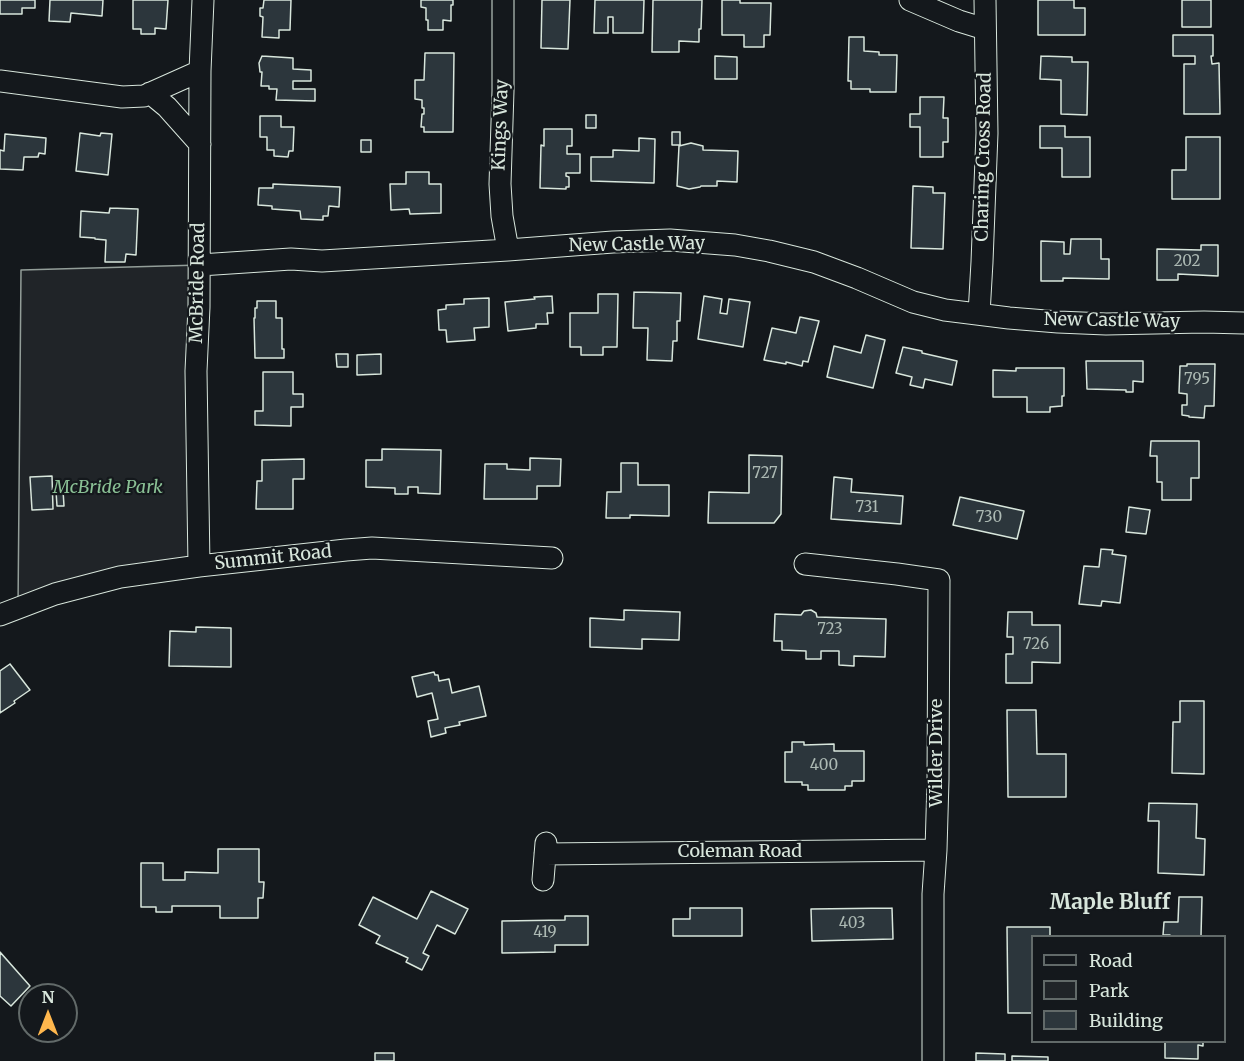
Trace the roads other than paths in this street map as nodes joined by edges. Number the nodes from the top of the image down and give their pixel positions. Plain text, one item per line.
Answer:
1 (203, 0) edge
2 (503, 0) edge
3 (910, 0) edge
4 (985, 0) edge
5 (985, 29) junction
6 (200, 71) junction
7 (0, 81) edge
8 (150, 93) junction
9 (200, 144) junction
10 (508, 250) junction
11 (200, 265) junction
12 (979, 314) junction
13 (1244, 323) edge
14 (552, 558) dead end
15 (805, 564) dead end
16 (199, 566) junction
17 (0, 615) edge
18 (936, 850) junction
19 (543, 880) dead end
20 (933, 1061) edge

1 - 6 street, McBride Road
2 - 10 street, Kings Way
3 - 5 street
4 - 5 street, Charing Cross Road
5 - 12 street, Charing Cross Road
6 - 8 street
6 - 9 street, McBride Road
7 - 8 street
8 - 9 street
9 - 11 street, McBride Road
10 - 11 street, New Castle Way
10 - 12 street, New Castle Way
11 - 16 street, McBride Road
12 - 13 street, New Castle Way
14 - 16 street, Summit Road
15 - 18 street, Wilder Drive
16 - 17 street, Summit Road
18 - 19 street, Coleman Road
18 - 20 street, Wilder Drive

